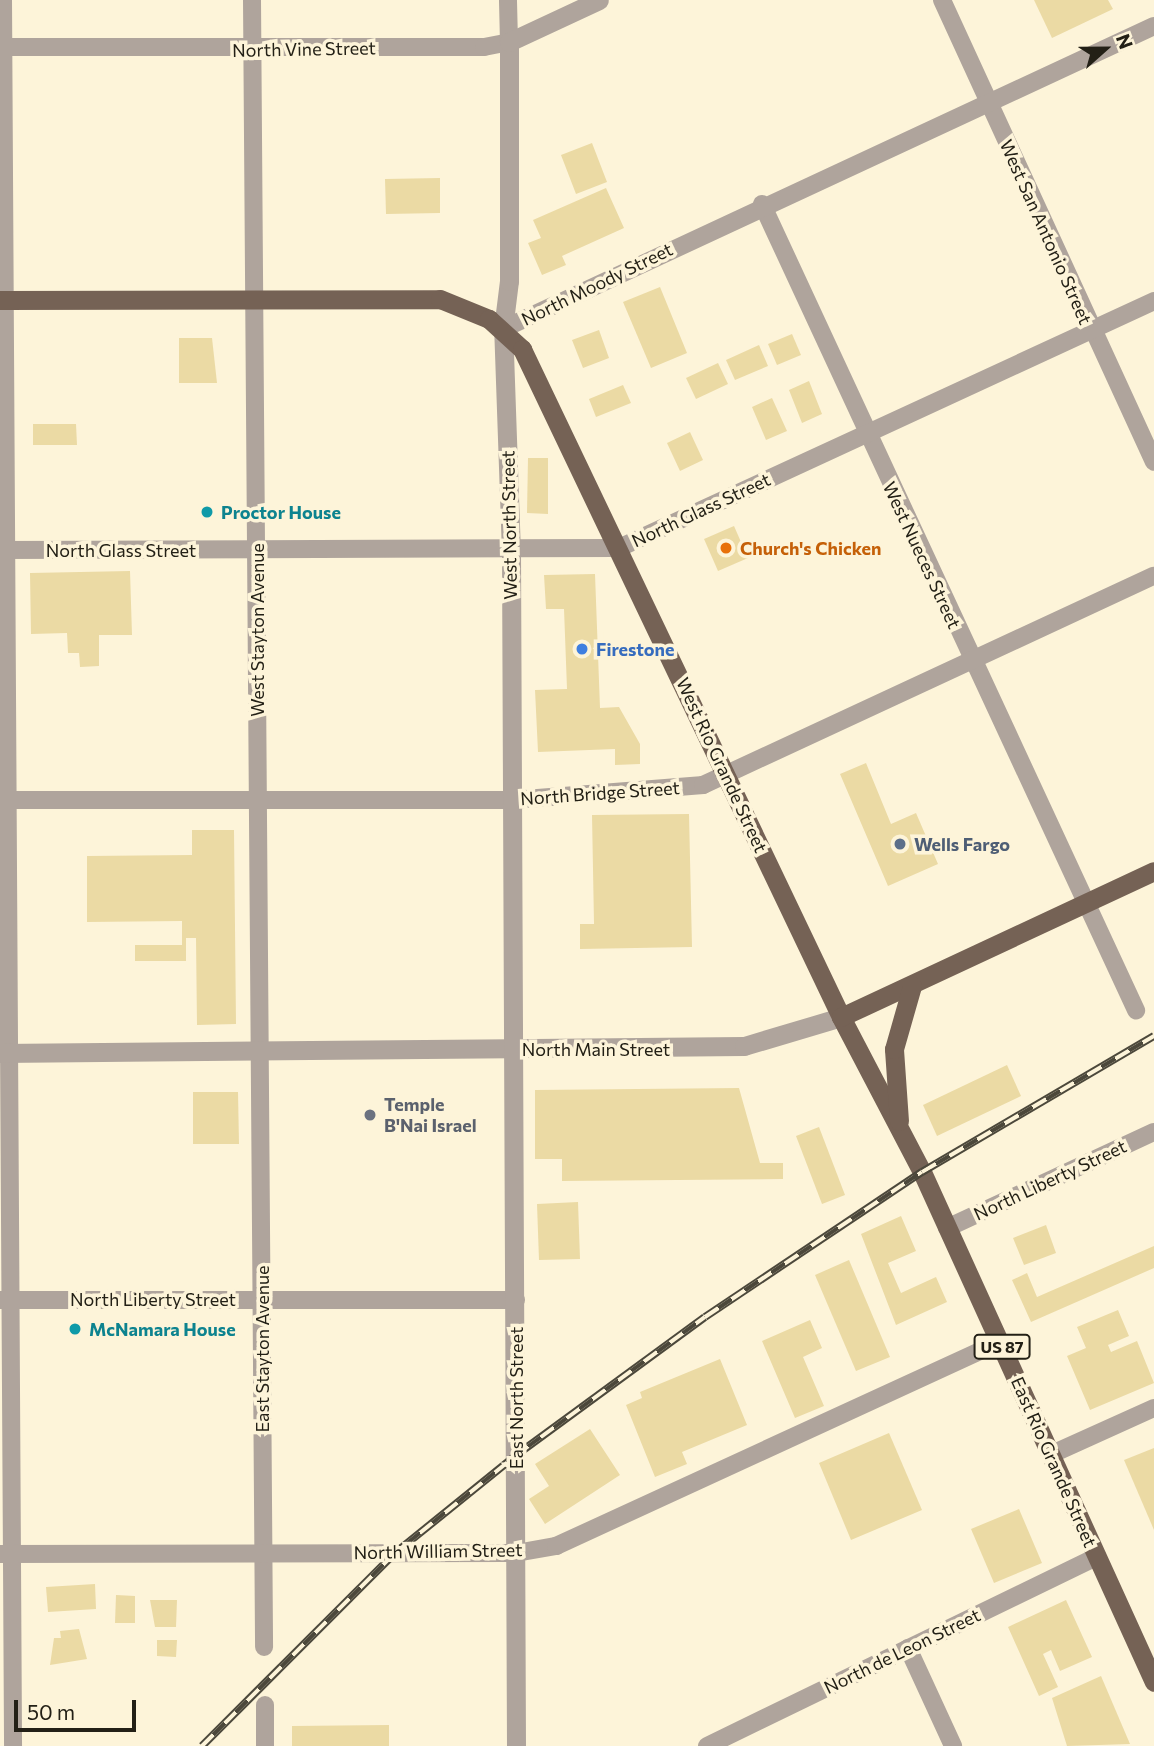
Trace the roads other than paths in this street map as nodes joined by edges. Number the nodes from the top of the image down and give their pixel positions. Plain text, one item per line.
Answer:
1 (3, 0) edge
2 (252, 0) edge
3 (508, 0) edge
4 (599, 0) edge
5 (942, 0) edge
6 (1154, 26) edge
7 (509, 43) junction
8 (1, 47) edge
9 (251, 50) junction
10 (988, 104) junction
11 (762, 204) junction
12 (2, 300) edge
13 (255, 300) junction
14 (1154, 301) edge
15 (503, 329) junction
16 (1091, 331) junction
17 (864, 435) junction
18 (1154, 462) edge
19 (619, 548) junction
20 (4, 550) edge
21 (257, 550) junction
22 (511, 553) junction
23 (1154, 576) edge
24 (972, 661) junction
25 (727, 776) junction
26 (3, 800) edge
27 (512, 800) junction
28 (258, 803) junction
29 (1154, 871) edge
30 (1084, 904) junction
31 (912, 986) junction
32 (1136, 1010) dead end
33 (841, 1017) junction
34 (258, 1050) junction
35 (512, 1050) junction
36 (4, 1053) edge
37 (900, 1129) junction
38 (1154, 1132) edge
39 (947, 1228) junction
40 (262, 1298) junction
41 (6, 1300) edge
42 (516, 1300) junction
43 (999, 1342) junction
44 (1154, 1408) edge
45 (1052, 1454) junction
46 (263, 1553) junction
47 (516, 1553) junction
48 (5, 1554) edge
49 (1097, 1557) junction
50 (264, 1647) dead end
51 (908, 1648) junction
52 (1154, 1682) edge
53 (264, 1705) dead end
54 (13, 1746) edge
55 (265, 1746) edge
56 (516, 1746) edge
57 (707, 1746) edge
58 (953, 1746) edge

1 - 8 street
2 - 9 street, West Stayton Avenue
3 - 7 street, West North Street
4 - 7 street, North Vine Street
5 - 10 street, West San Antonio Street
6 - 10 street, North Moody Street
7 - 9 street, North Vine Street
7 - 15 street, West North Street
8 - 9 street, North Vine Street
8 - 12 street
9 - 13 street, West Stayton Avenue
10 - 11 street, North Moody Street
10 - 16 street, West San Antonio Street
11 - 15 street, North Moody Street
11 - 17 street, West Nueces Street
12 - 13 main road, North Moody Street
12 - 20 street
13 - 15 main road, North Moody Street
13 - 21 street, West Stayton Avenue
14 - 16 street, North Glass Street
15 - 19 main road, West Rio Grande Street
15 - 22 street, West North Street
16 - 17 street, North Glass Street
16 - 18 street, West San Antonio Street
17 - 19 street, North Glass Street
17 - 24 street, West Nueces Street
19 - 22 street, North Glass Street
19 - 25 main road, West Rio Grande Street
20 - 21 street, North Glass Street
20 - 26 street
21 - 22 street, North Glass Street
21 - 28 street, West Stayton Avenue
22 - 27 street, West North Street
23 - 24 street, North Bridge Street
24 - 25 street, North Bridge Street
24 - 30 street, West Nueces Street
25 - 27 street, North Bridge Street
25 - 33 main road, West Rio Grande Street
26 - 28 street, North Bridge Street
26 - 36 street
27 - 28 street, North Bridge Street
27 - 35 street, West North Street
28 - 34 street, West Stayton Avenue
29 - 30 main road, North Main Street
30 - 31 main road, North Main Street
30 - 32 street, West Nueces Street
31 - 33 main road, North Main Street
31 - 37 main road
33 - 35 street, North Main Street
33 - 37 main road, East Rio Grande Street / US 87
34 - 35 street, North Main Street
34 - 36 street, North Main Street
34 - 40 street, East Stayton Avenue
35 - 42 street, East North Street
36 - 41 street
37 - 39 main road, East Rio Grande Street / US 87
38 - 39 street, North Liberty Street
39 - 43 main road, East Rio Grande Street / US 87
40 - 41 street, North Liberty Street
40 - 42 street, North Liberty Street
40 - 46 street, East Stayton Avenue
41 - 48 street
42 - 47 street, East North Street
43 - 45 main road, East Rio Grande Street / US 87
43 - 47 street, North William Street
44 - 45 street
45 - 49 main road, East Rio Grande Street / US 87
46 - 47 street, North William Street
46 - 48 street, North William Street
46 - 50 street, East Stayton Avenue
47 - 56 street, East North Street
48 - 54 street
49 - 51 street, North de Leon Street
49 - 52 main road, East Rio Grande Street / US 87
51 - 57 street, North de Leon Street
51 - 58 street
53 - 55 street

